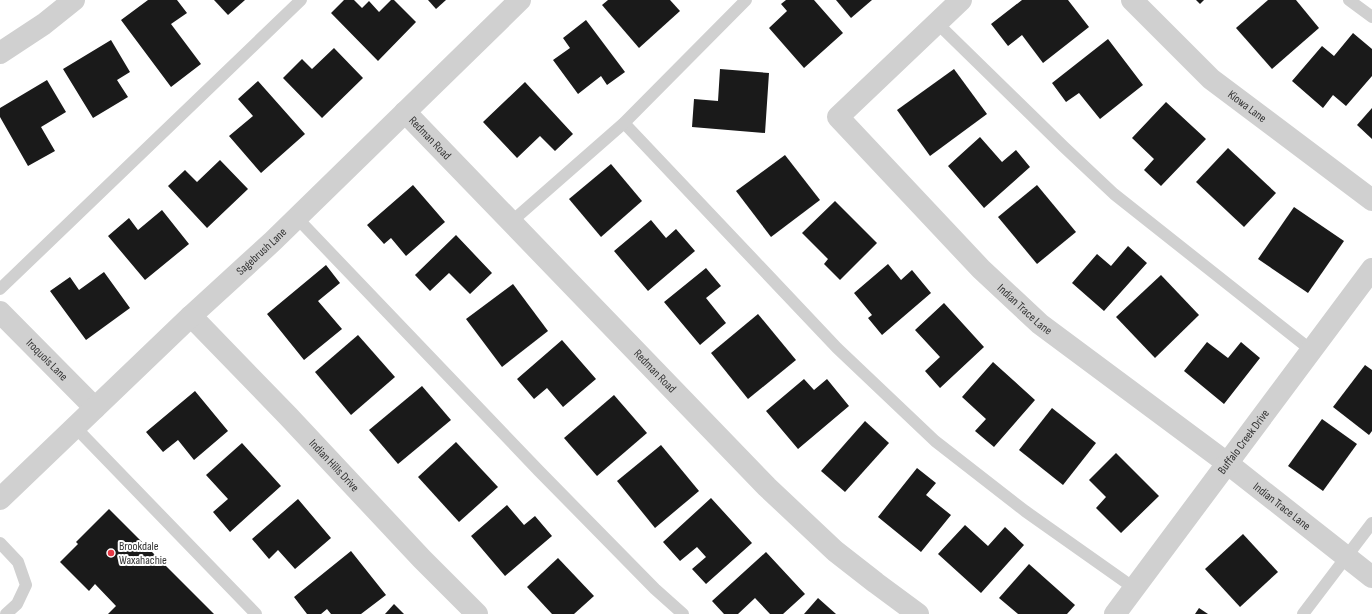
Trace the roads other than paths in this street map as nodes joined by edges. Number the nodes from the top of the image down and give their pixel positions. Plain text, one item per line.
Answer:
1 (74, 0) edge
2 (301, 0) edge
3 (520, 0) edge
4 (746, 0) edge
5 (961, 0) edge
6 (1132, 0) edge
7 (1348, 0) edge
8 (1372, 17) edge
9 (937, 23) junction
10 (0, 53) edge
11 (406, 112) junction
12 (624, 123) junction
13 (1372, 200) edge
14 (297, 218) junction
15 (511, 222) junction
16 (1372, 269) edge
17 (0, 289) edge
18 (0, 312) edge
19 (191, 316) junction
20 (1311, 350) junction
21 (95, 408) junction
22 (75, 427) junction
23 (1227, 463) junction
24 (0, 499) edge
25 (1372, 523) edge
26 (0, 544) edge
27 (1346, 557) junction
28 (1372, 577) edge
29 (1134, 588) junction
30 (6, 614) edge
31 (256, 614) edge
32 (477, 614) edge
33 (683, 614) edge
34 (918, 614) edge
35 (1115, 614) edge
36 (1303, 614) edge

1 - 10 street
2 - 17 lane
3 - 11 street, Sagebrush Lane
4 - 12 lane
5 - 9 street, Indian Trace Lane
6 - 13 street, Kiowa Lane
7 - 8 lane
9 - 20 lane
9 - 23 street, Indian Trace Lane
11 - 14 street, Sagebrush Lane
11 - 15 street, Redman Road
12 - 15 lane
12 - 29 lane
14 - 19 street, Sagebrush Lane
14 - 33 lane
15 - 34 street, Redman Road
16 - 20 street, Buffalo Creek Drive
18 - 21 street, Iroquois Lane
19 - 21 street, Sagebrush Lane
19 - 32 street, Indian Hills Drive
20 - 23 street, Buffalo Creek Drive
21 - 22 street, Sagebrush Lane
22 - 24 street, Sagebrush Lane
22 - 31 lane
23 - 27 street, Indian Trace Lane
23 - 29 street, Buffalo Creek Drive
25 - 27 lane
26 - 30 lane
27 - 28 street, Indian Trace Lane
27 - 36 lane
29 - 35 street, Buffalo Creek Drive

